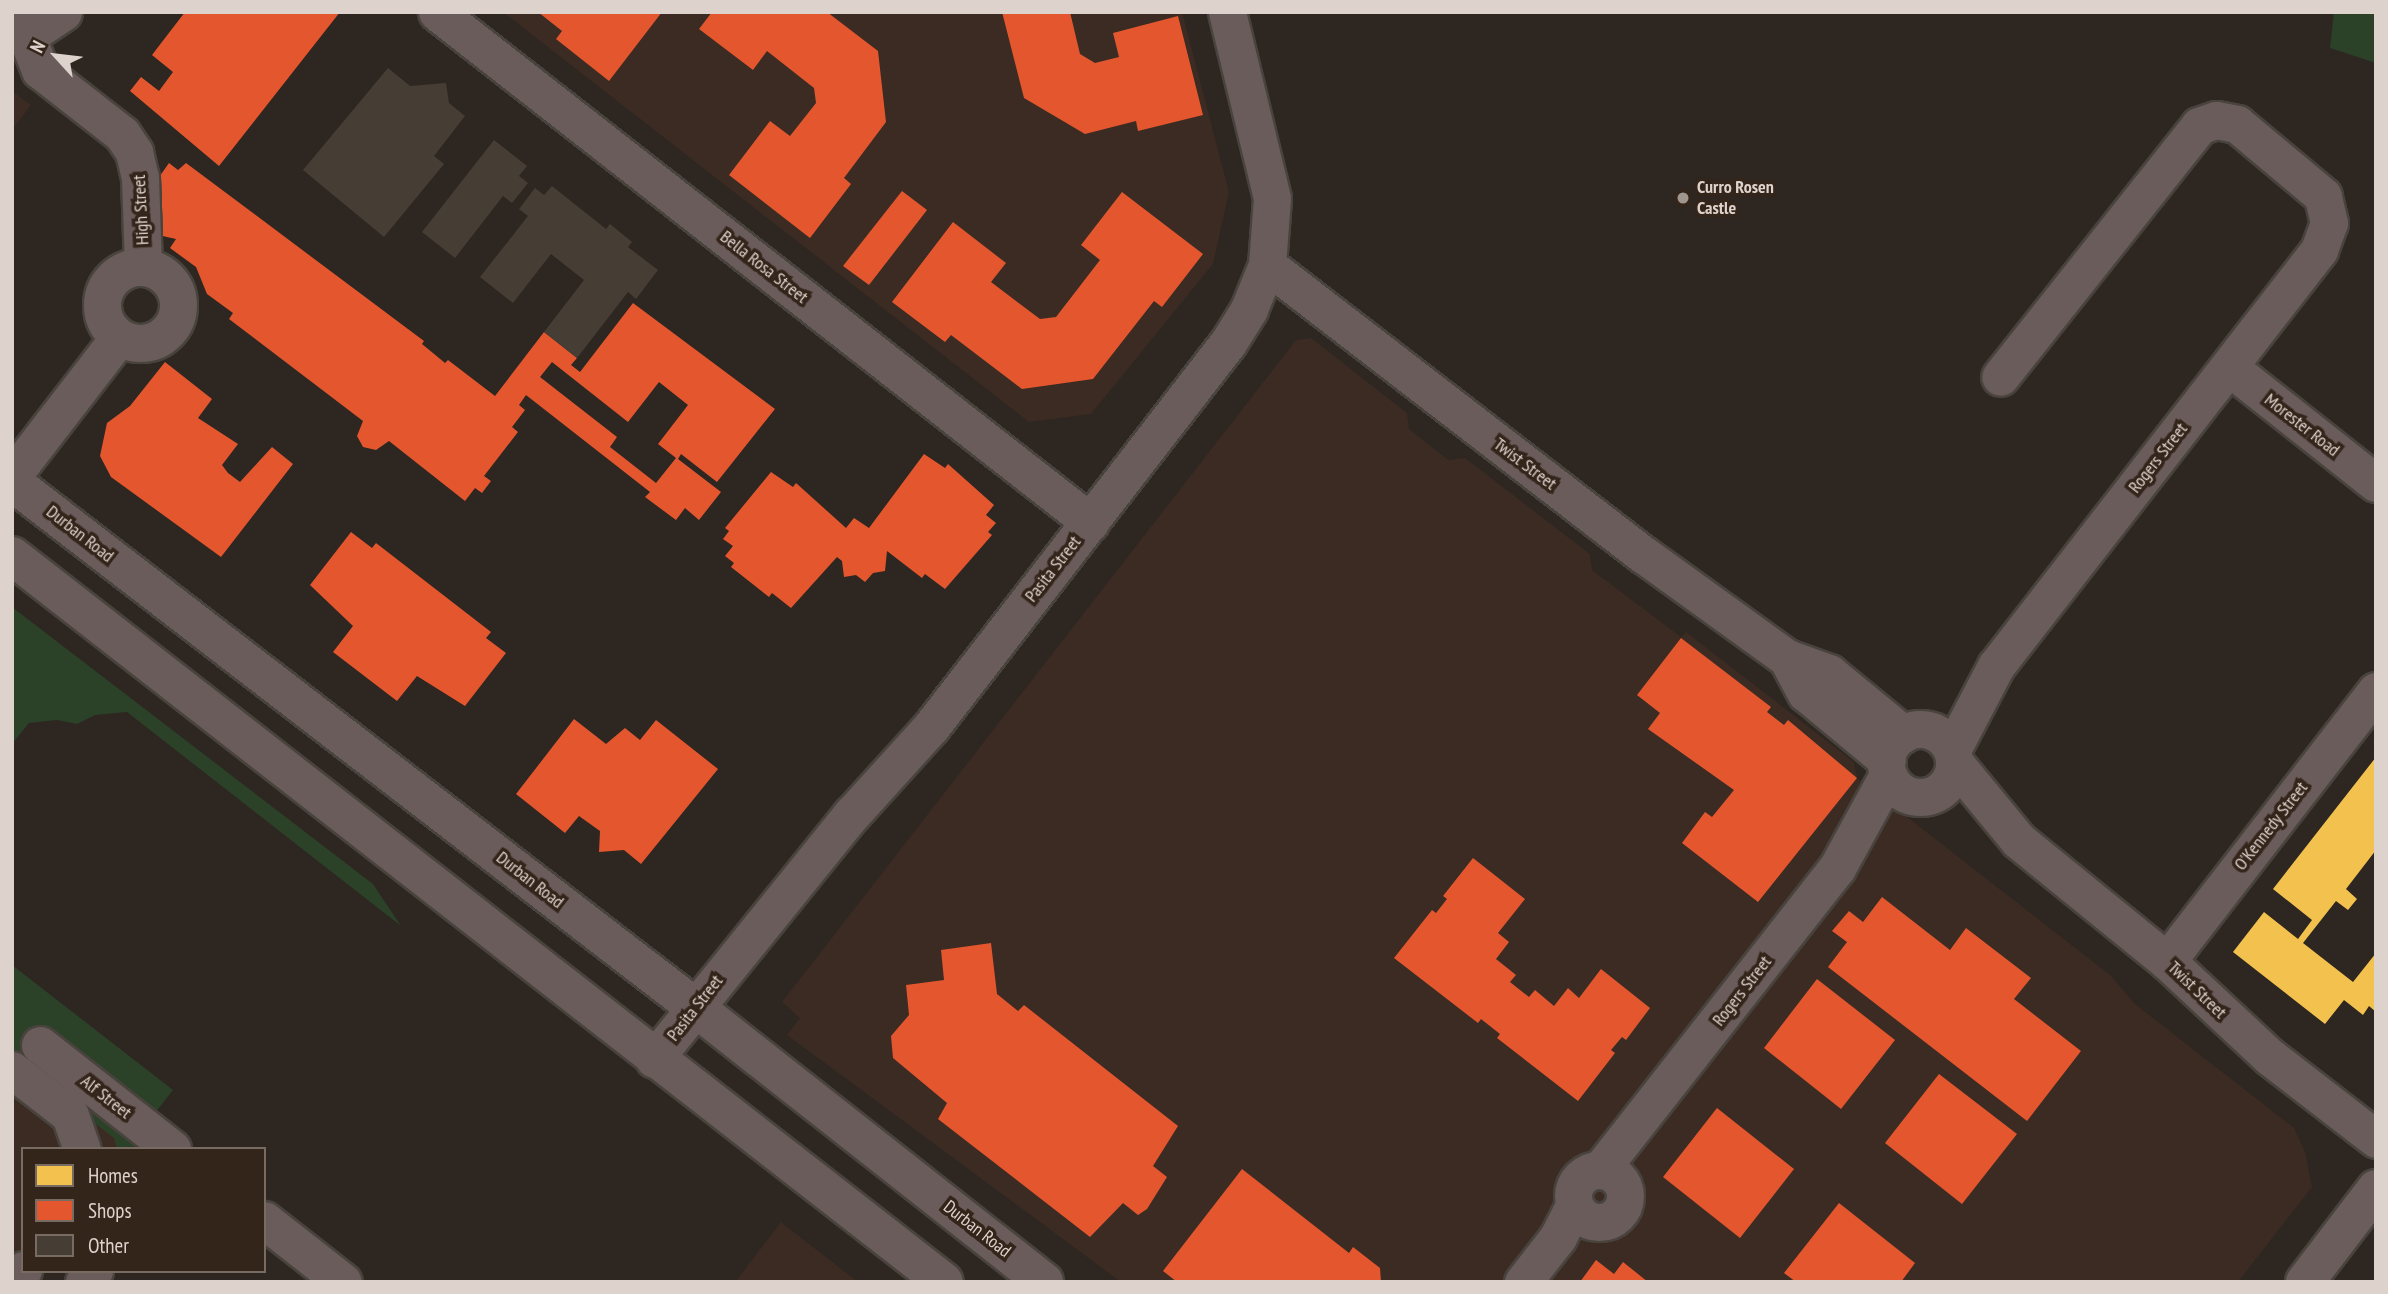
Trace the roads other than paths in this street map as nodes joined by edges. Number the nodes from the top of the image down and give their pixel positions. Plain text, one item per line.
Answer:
1 (63, 12) edge
2 (437, 12) edge
3 (1227, 12) edge
4 (19, 32) edge
5 (1267, 265) junction
6 (143, 267) junction
7 (119, 337) junction
8 (2229, 367) junction
9 (2000, 377) dead end
10 (12, 476) edge
11 (12, 482) edge
12 (2376, 483) edge
13 (1090, 522) junction
14 (12, 556) edge
15 (1996, 666) junction
16 (2376, 691) edge
17 (1953, 756) junction
18 (1907, 765) junction
19 (2018, 840) junction
20 (2167, 961) junction
21 (696, 1008) junction
22 (40, 1045) dead end
23 (654, 1059) junction
24 (12, 1070) edge
25 (2376, 1139) edge
26 (81, 1147) edge
27 (169, 1147) edge
28 (2376, 1189) edge
29 (266, 1222) edge
30 (343, 1282) edge
31 (944, 1282) edge
32 (1044, 1282) edge
33 (1523, 1282) edge
34 (2305, 1282) edge

1 - 4 street
2 - 13 street, Bella Rosa Street
3 - 5 street, Pasita Street
4 - 6 street, High Street
5 - 13 street, Pasita Street
5 - 18 street, Twist Street
6 - 7 street
6 - 7 street
7 - 10 street
8 - 9 street, Rogers Street
8 - 12 street, Morester Road
8 - 15 street, Rogers Street
11 - 21 main road, Durban Road
13 - 21 street, Pasita Street
14 - 23 main road
15 - 17 street, Rogers Street
15 - 18 street, Rogers Street
16 - 20 street, O'Kennedy Street
17 - 18 street, Rogers Street
17 - 18 street, Twist Street
17 - 19 street, Twist Street
18 - 19 street, Twist Street
18 - 33 street, Rogers Street
19 - 20 street, Twist Street
20 - 25 street, Twist Street
21 - 23 street, Pasita Street
21 - 32 main road, Durban Road
22 - 27 street, Alf Street
23 - 31 main road
24 - 26 street, Alf Street
28 - 34 main road
29 - 30 street

